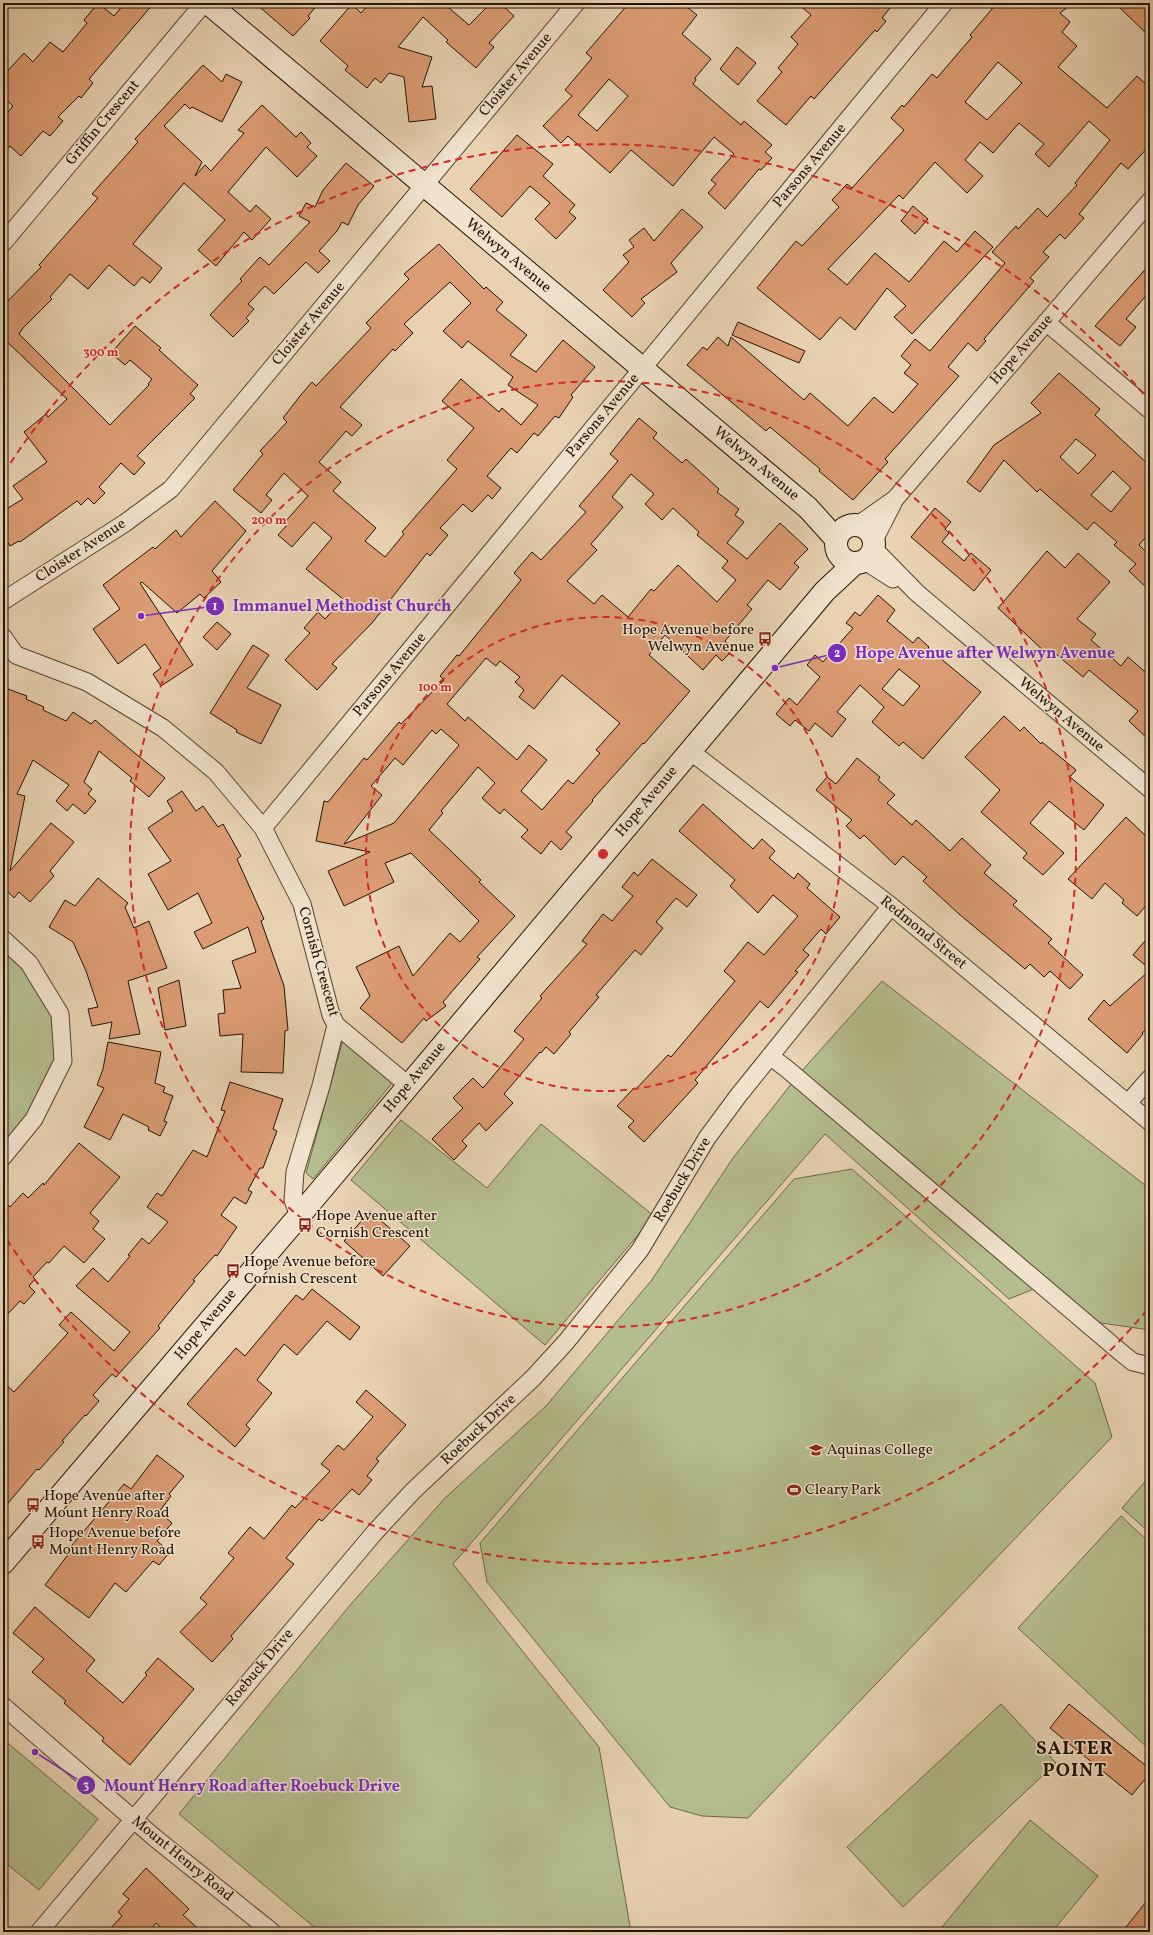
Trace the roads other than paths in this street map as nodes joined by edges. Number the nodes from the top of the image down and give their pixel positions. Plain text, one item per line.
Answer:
1 (204, 3) edge
2 (208, 3) edge
3 (576, 3) edge
4 (944, 3) edge
5 (424, 186) junction
6 (1150, 201) edge
7 (3, 243) edge
8 (1046, 322) junction
9 (642, 369) junction
10 (1150, 410) edge
11 (856, 545) junction
12 (3, 601) edge
13 (3, 637) edge
14 (690, 751) junction
15 (1150, 789) edge
16 (263, 828) junction
17 (891, 906) junction
18 (3, 940) edge
19 (336, 1025) junction
20 (770, 1056) junction
21 (1150, 1078) edge
22 (408, 1086) junction
23 (1128, 1103) junction
24 (1150, 1122) edge
25 (3, 1157) edge
26 (299, 1216) junction
27 (1150, 1366) edge
28 (3, 1563) edge
29 (3, 1706) edge
30 (133, 1819) junction
31 (39, 1932) edge
32 (272, 1932) edge

1 - 7 street, Griffin Crescent
2 - 5 street, Welwyn Avenue
3 - 5 street, Cloister Avenue
4 - 9 street, Parsons Avenue
5 - 9 street, Welwyn Avenue
5 - 12 street, Cloister Avenue
6 - 8 street, Hope Avenue
8 - 10 street
8 - 11 street, Hope Avenue
9 - 11 street, Welwyn Avenue
9 - 16 street, Parsons Avenue
11 - 14 street, Hope Avenue
11 - 15 street, Welwyn Avenue
13 - 16 street, Cornish Crescent
14 - 17 street, Redmond Street
14 - 22 street, Hope Avenue
16 - 19 street, Cornish Crescent
17 - 20 street, Roebuck Drive
17 - 23 street, Redmond Street
18 - 25 street
19 - 22 street, Cornish Crescent
19 - 26 street, Cornish Crescent
20 - 27 street
20 - 30 street, Roebuck Drive
21 - 23 street
22 - 26 street, Hope Avenue
23 - 24 street, Redmond Street
26 - 28 street, Hope Avenue
29 - 30 street, Mount Henry Road
30 - 31 street, Roebuck Drive
30 - 32 street, Mount Henry Road

